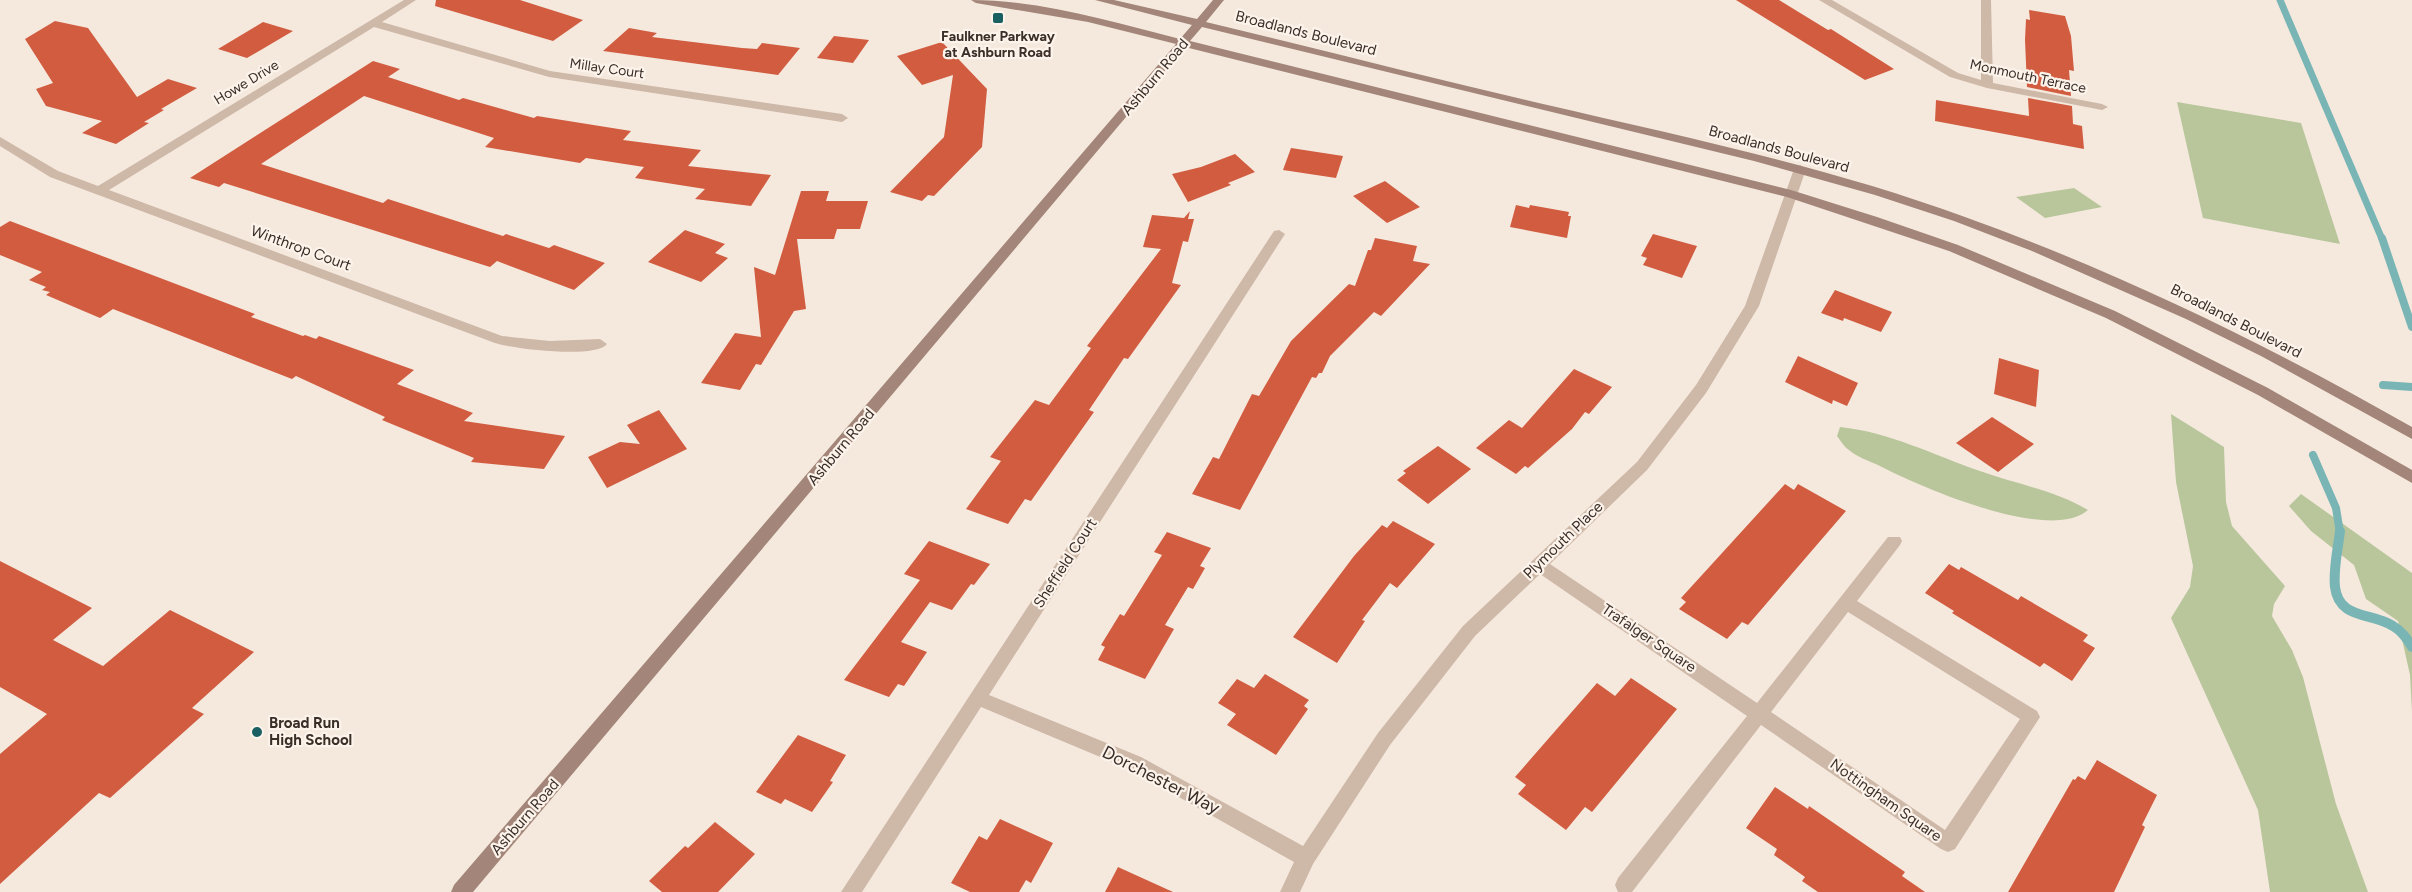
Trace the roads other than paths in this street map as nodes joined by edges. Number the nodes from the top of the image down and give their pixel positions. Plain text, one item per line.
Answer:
1 (411, 0) edge
2 (976, 0) edge
3 (1100, 0) edge
4 (1219, 0) edge
5 (1824, 0) edge
6 (1986, 0) edge
7 (372, 23) junction
8 (1199, 24) junction
9 (1184, 44) junction
10 (1987, 85) junction
11 (2102, 106) dead end
12 (842, 117) dead end
13 (0, 141) edge
14 (1800, 169) junction
15 (98, 191) junction
16 (1791, 194) junction
17 (1279, 234) dead end
18 (600, 344) dead end
19 (2412, 434) edge
20 (2412, 477) edge
21 (1894, 541) dead end
22 (1538, 564) junction
23 (1847, 603) junction
24 (978, 698) junction
25 (1759, 712) junction
26 (1306, 858) junction
27 (1625, 885) dead end
28 (460, 892) edge
29 (851, 892) edge
30 (1290, 892) edge

1 - 7 street, Howe Drive
2 - 9 main road
3 - 8 main road, Broadlands Boulevard
4 - 8 main road, Ashburn Road
5 - 10 street, Monmouth Terrace
6 - 10 street
7 - 12 street, Millay Court
7 - 15 street, Howe Drive
8 - 9 main road, Ashburn Road
8 - 14 main road, Broadlands Boulevard
9 - 16 main road
9 - 28 main road, Ashburn Road
10 - 11 street, Monmouth Terrace
13 - 15 street, Winthrop Court
14 - 16 street, Plymouth Place
14 - 19 main road, Broadlands Boulevard
15 - 18 street, Winthrop Court
16 - 20 main road
16 - 22 street, Plymouth Place
17 - 24 street, Sheffield Court
21 - 23 street
22 - 25 street, Trafalger Square
22 - 26 street, Plymouth Place
23 - 25 street
23 - 25 street, Nottingham Square
24 - 26 street, Dorchester Way
24 - 29 street, Sheffield Court
25 - 27 street
26 - 30 street, Plymouth Place

